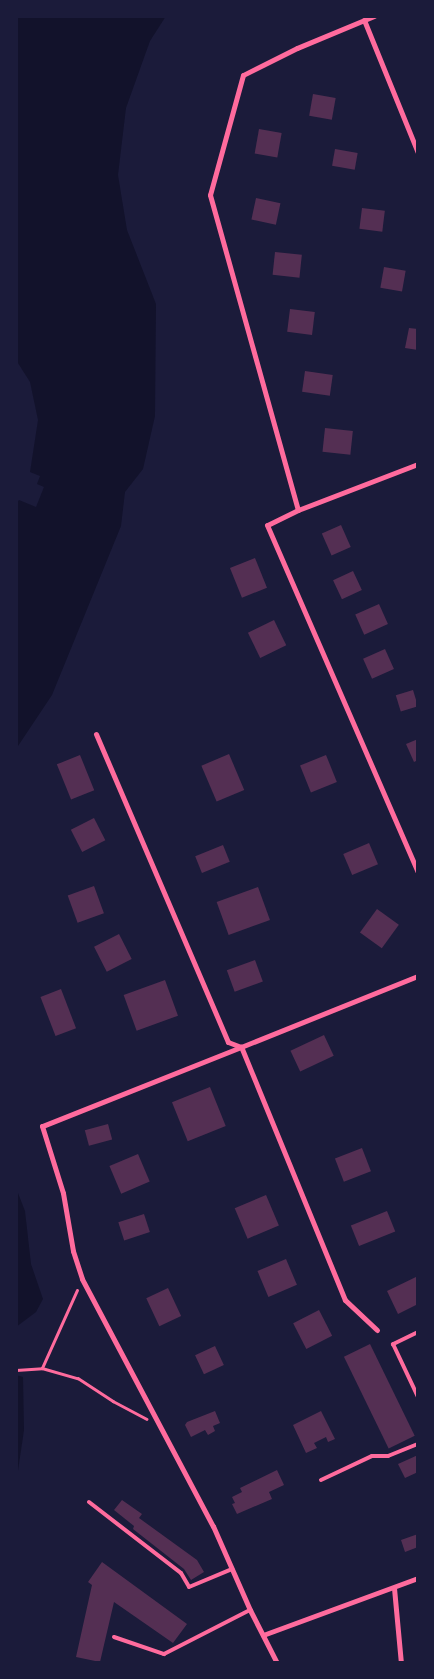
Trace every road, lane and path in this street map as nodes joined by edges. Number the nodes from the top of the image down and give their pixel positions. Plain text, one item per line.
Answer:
1 (374, 16) edge
2 (364, 20) junction
3 (418, 153) edge
4 (418, 464) edge
5 (298, 510) junction
6 (96, 734) dead end
7 (418, 872) edge
8 (418, 976) edge
9 (241, 1047) junction
10 (82, 1279) junction
11 (376, 1330) dead end
12 (418, 1332) edge
13 (42, 1368) junction
14 (16, 1370) edge
15 (418, 1397) edge
16 (159, 1426) junction
17 (418, 1444) edge
18 (321, 1480) dead end
19 (89, 1502) dead end
20 (232, 1569) junction
21 (418, 1578) edge
22 (394, 1588) junction
23 (250, 1610) junction
24 (263, 1635) junction
25 (114, 1637) dead end
26 (277, 1663) edge
27 (401, 1663) edge

1 - 2 street
2 - 3 street
2 - 5 street
4 - 5 street
5 - 7 street
6 - 9 street
8 - 9 street
9 - 10 street
9 - 11 street
10 - 13 path
10 - 16 street
12 - 15 lane
13 - 14 path
13 - 16 path
16 - 20 street
17 - 18 lane
19 - 20 lane
20 - 23 street
21 - 22 street
22 - 24 street
22 - 27 street
23 - 24 street
23 - 25 lane
24 - 26 street

